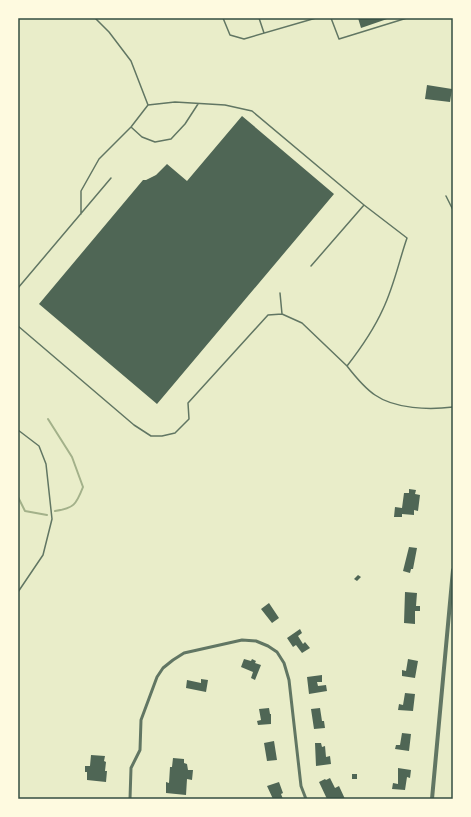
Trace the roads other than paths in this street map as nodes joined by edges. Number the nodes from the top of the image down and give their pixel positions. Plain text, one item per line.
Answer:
1 (95, 18) edge
2 (223, 18) edge
3 (260, 18) edge
4 (316, 18) edge
5 (331, 18) edge
6 (407, 18) edge
7 (264, 33) junction
8 (148, 104) junction
9 (199, 104) junction
10 (130, 127) junction
11 (111, 178) dead end
12 (446, 196) dead end
13 (364, 205) junction
14 (453, 210) edge
15 (81, 214) junction
16 (311, 266) dead end
17 (18, 288) edge
18 (280, 292) dead end
19 (282, 314) junction
20 (18, 326) edge
21 (347, 366) junction
22 (453, 407) edge
23 (18, 430) edge
24 (453, 570) edge
25 (18, 592) edge
26 (130, 799) edge
27 (306, 799) edge
28 (432, 799) edge

1 - 8 lane
2 - 7 lane
3 - 7 lane
4 - 7 lane
5 - 6 lane
8 - 9 lane
8 - 10 lane
9 - 10 lane
9 - 13 lane
10 - 15 lane
11 - 15 lane
12 - 14 lane
13 - 16 lane
13 - 21 lane
15 - 17 lane
18 - 19 lane
19 - 20 lane
19 - 21 lane
21 - 22 lane
23 - 25 lane
24 - 28 street
26 - 27 street

